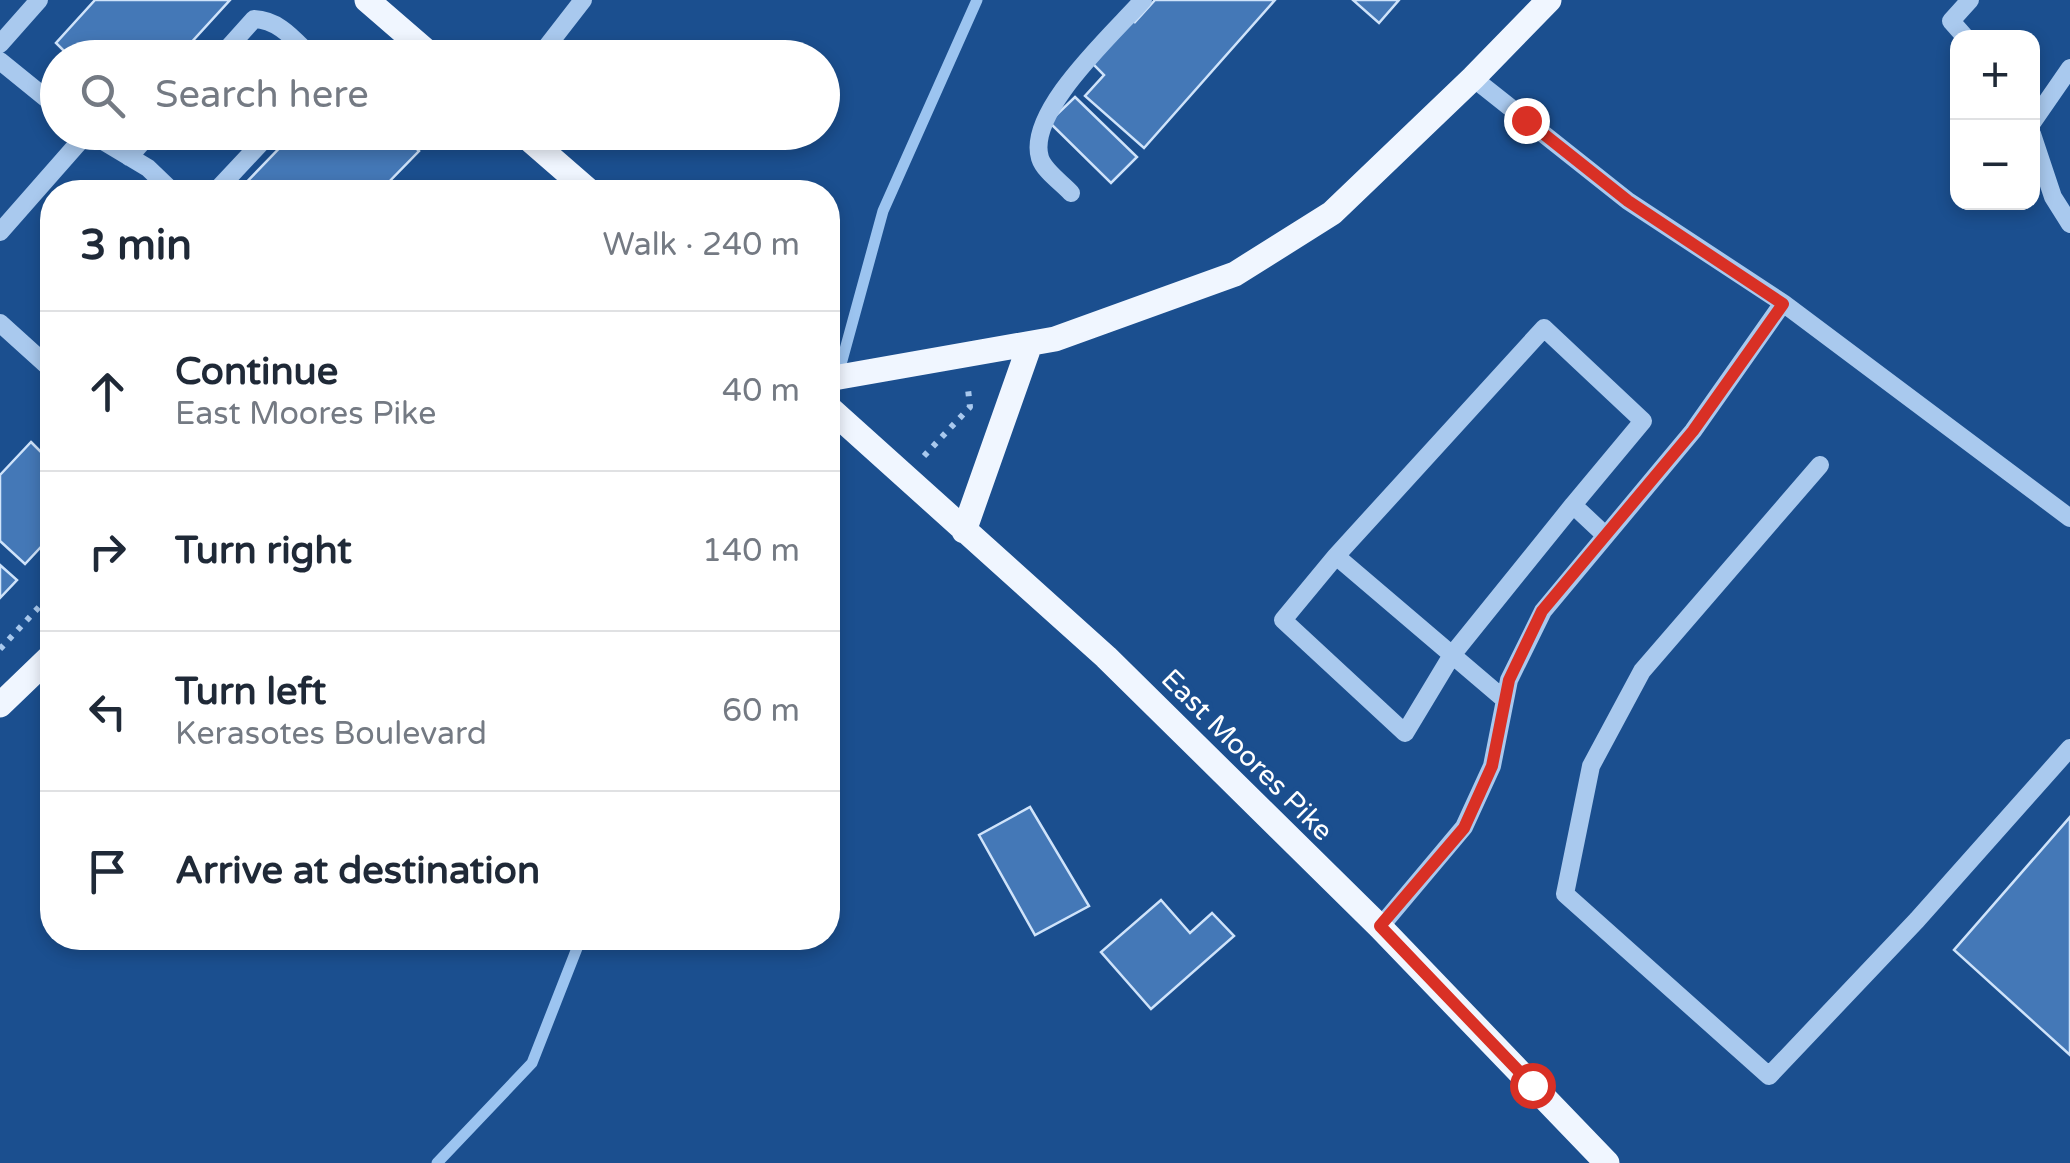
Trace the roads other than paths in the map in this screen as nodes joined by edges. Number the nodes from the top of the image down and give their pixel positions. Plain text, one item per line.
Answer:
1 (39, 0) edge
2 (366, 0) edge
3 (583, 0) edge
4 (1143, 0) edge
5 (1548, 0) edge
6 (1970, 0) edge
7 (1959, 30) edge
8 (235, 40) edge
9 (294, 40) edge
10 (413, 40) edge
11 (552, 40) edge
12 (0, 44) edge
13 (0, 62) edge
14 (2070, 68) edge
15 (1473, 78) junction
16 (40, 94) edge
17 (2035, 120) edge
18 (72, 150) edge
19 (118, 150) edge
20 (135, 150) edge
21 (254, 150) edge
22 (542, 150) edge
23 (129, 157) junction
24 (2040, 158) edge
25 (46, 180) edge
26 (160, 180) edge
27 (226, 180) edge
28 (576, 180) edge
29 (40, 187) edge
30 (1071, 192) dead end
31 (2070, 224) edge
32 (0, 232) edge
33 (1783, 304) junction
34 (0, 323) edge
35 (1030, 344) junction
36 (40, 359) edge
37 (840, 377) edge
38 (840, 419) edge
39 (1820, 465) dead end
40 (1573, 505) junction
41 (2070, 518) edge
42 (964, 530) junction
43 (1604, 535) junction
44 (1336, 556) junction
45 (1452, 655) junction
46 (40, 667) edge
47 (1504, 700) junction
48 (0, 705) edge
49 (2070, 748) edge
50 (1380, 926) junction
51 (1608, 1163) edge

1 - 12 street
2 - 10 main road
3 - 11 street
4 - 30 street
5 - 15 main road
6 - 7 street
8 - 9 street
13 - 16 street
14 - 17 street
15 - 33 street
15 - 35 main road
18 - 25 street
19 - 23 street
20 - 23 street
21 - 27 street
22 - 28 main road
23 - 26 street
24 - 31 street
29 - 32 street
33 - 41 street
33 - 43 street
34 - 36 street
35 - 37 main road
35 - 42 main road
38 - 42 main road, East Moores Pike
39 - 49 street
40 - 43 street
40 - 44 street
40 - 45 street
42 - 50 main road, East Moores Pike
43 - 47 street
44 - 45 street
44 - 45 street
45 - 47 street
46 - 48 main road
47 - 50 street
50 - 51 main road, East Moores Pike

